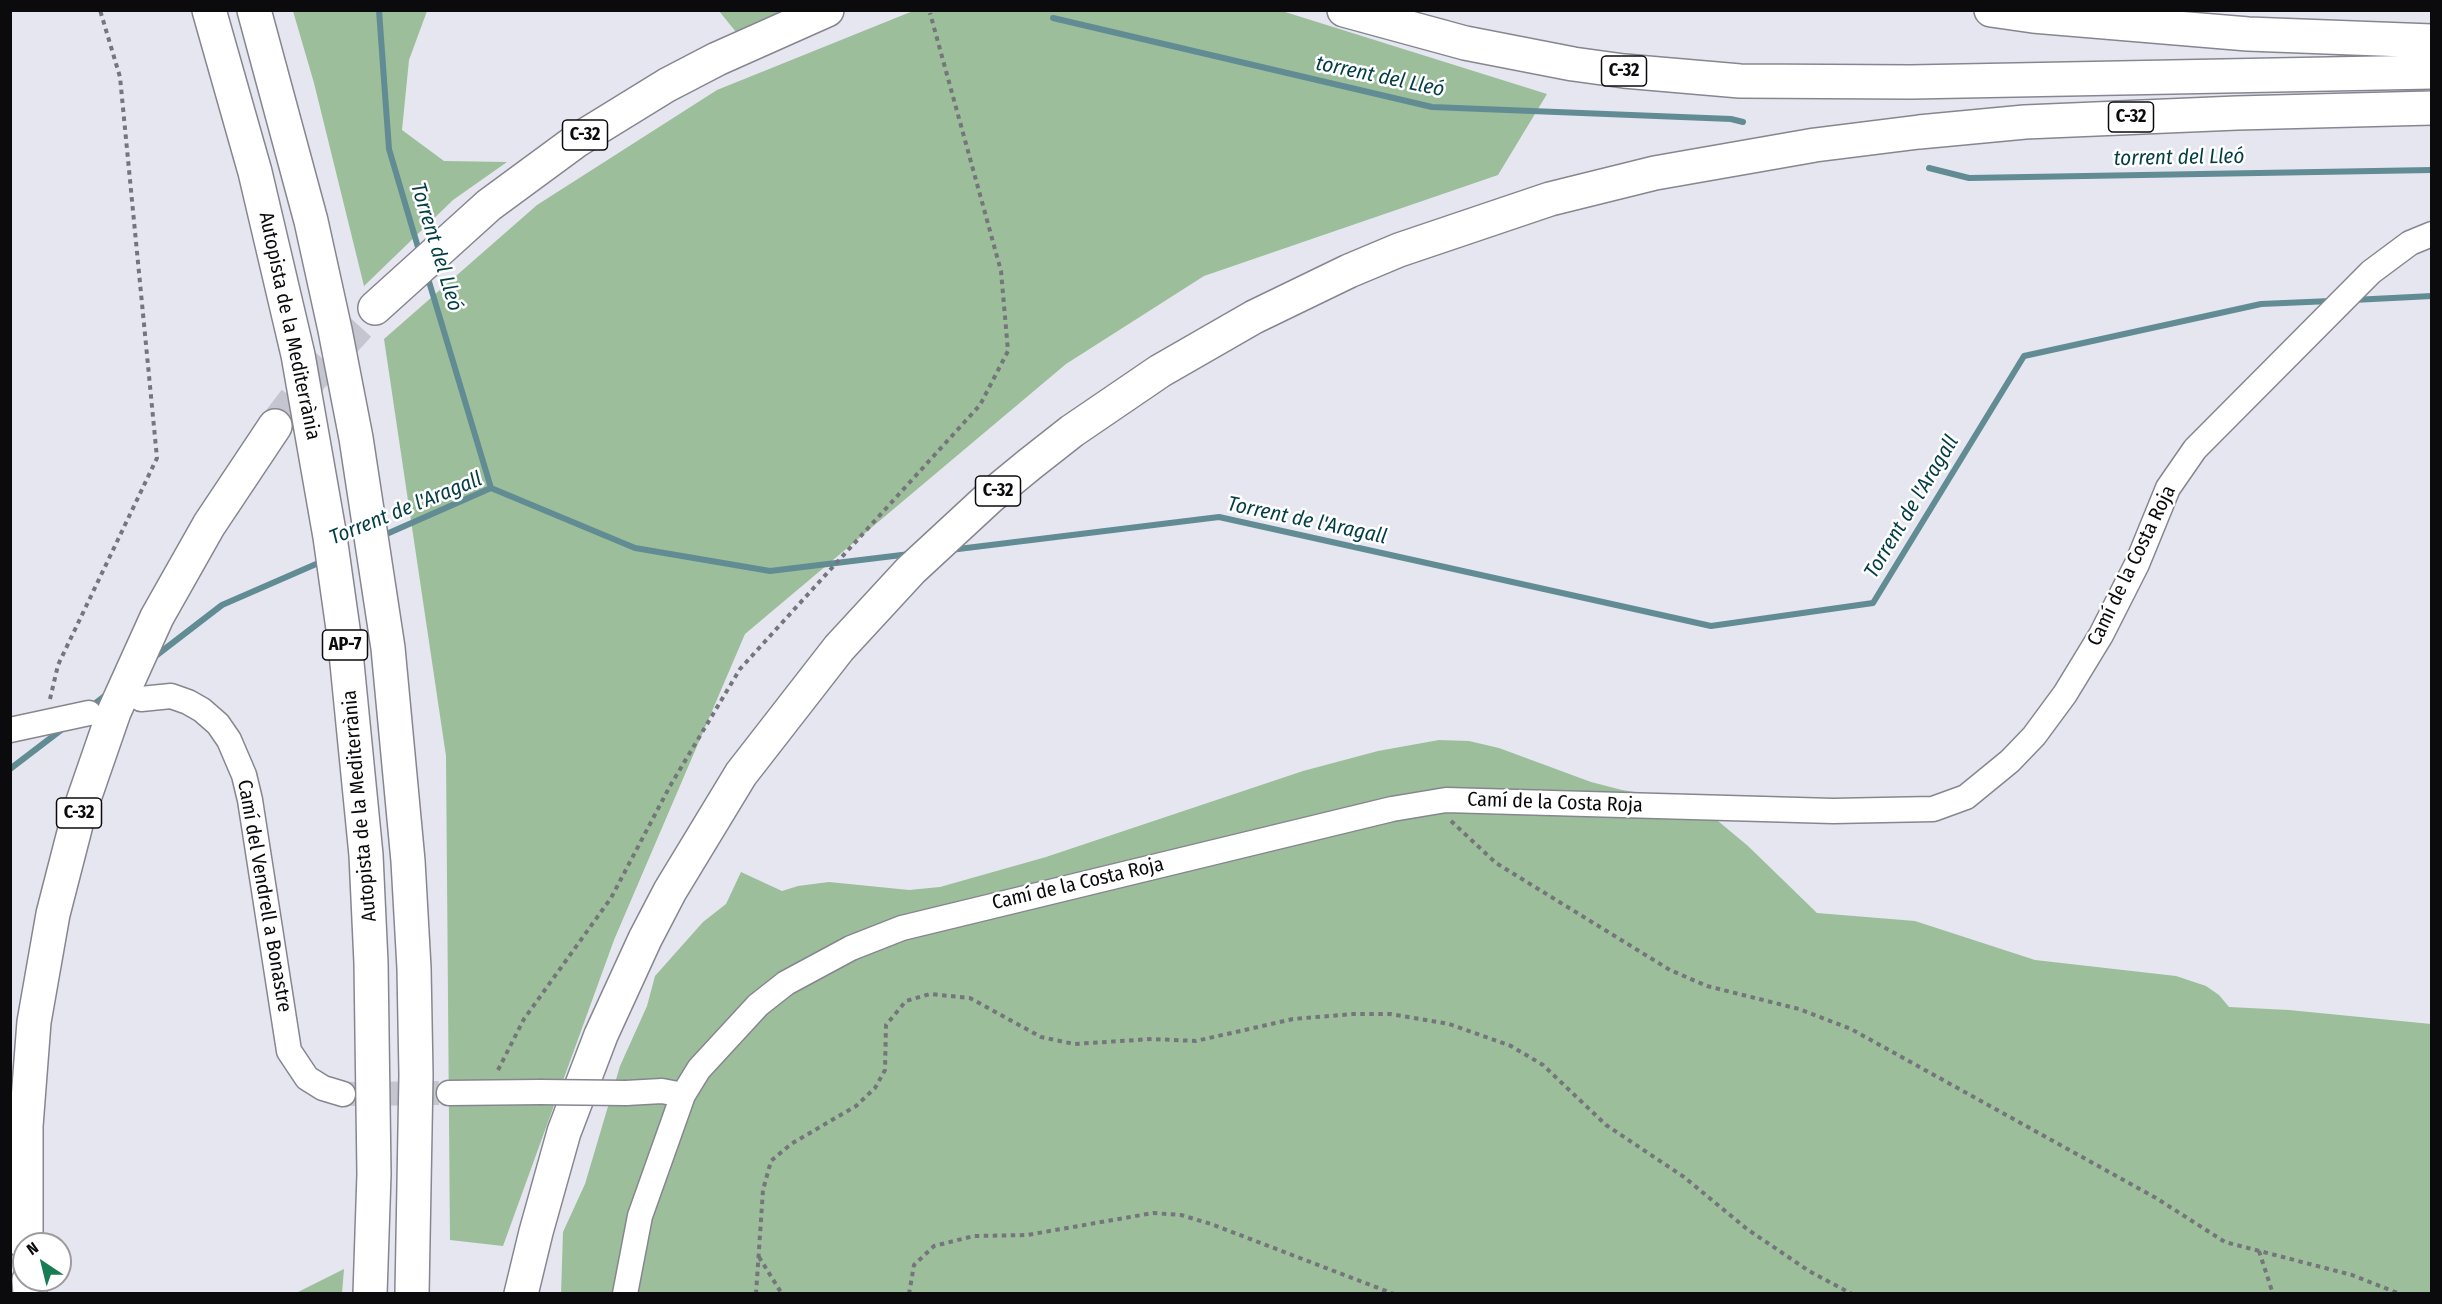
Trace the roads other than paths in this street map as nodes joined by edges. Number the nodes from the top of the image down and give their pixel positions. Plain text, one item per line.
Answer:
1 (209, 10) edge
2 (254, 10) edge
3 (827, 10) edge
4 (1344, 10) edge
5 (1991, 10) edge
6 (2432, 41) edge
7 (2432, 72) edge
8 (2432, 108) edge
9 (2432, 234) edge
10 (375, 308) tunnel mouth
11 (275, 426) tunnel mouth
12 (141, 699) dead end
13 (89, 713) dead end
14 (10, 730) edge
15 (449, 1093) tunnel mouth
16 (343, 1094) tunnel mouth
17 (683, 1095) junction
18 (26, 1232) edge
19 (370, 1293) edge
20 (412, 1293) edge
21 (521, 1293) edge
22 (625, 1293) edge

1 - 19 highway, Autopista de la Mediterrània / AP-7
2 - 20 highway, Autopista de la Mediterrània / AP-7
3 - 10 highway, C-32
4 - 7 highway, C-32
5 - 6 highway
8 - 21 highway, C-32
9 - 17 street, Camí de la Costa Roja
11 - 18 highway, C-32
12 - 16 street, Camí del Vendrell a Bonastre
13 - 14 street
15 - 17 street, bridge
17 - 22 street, Camí de la Costa Roja

